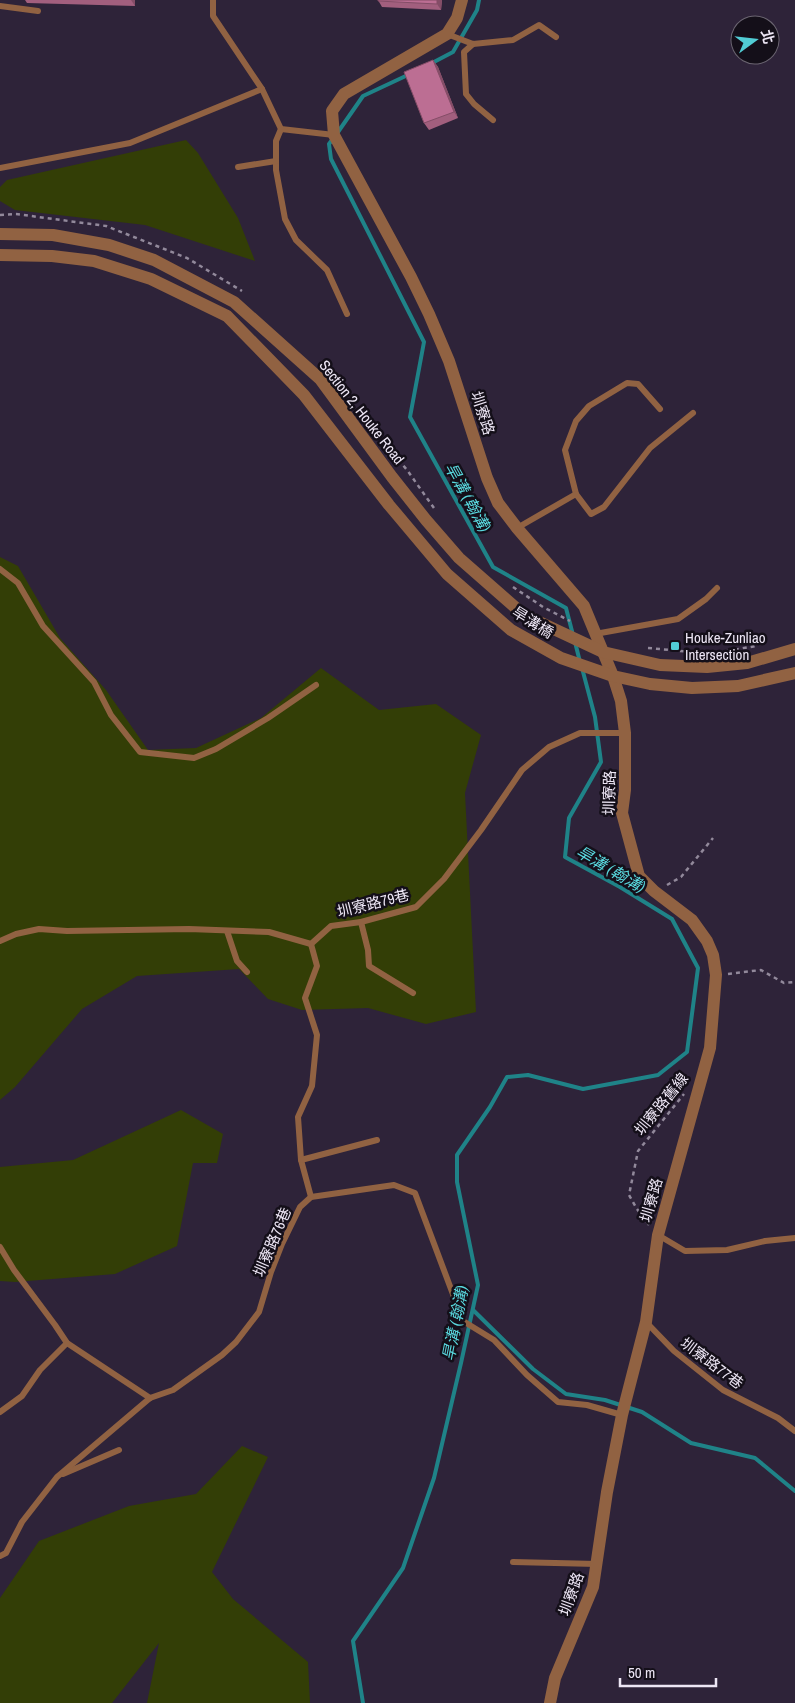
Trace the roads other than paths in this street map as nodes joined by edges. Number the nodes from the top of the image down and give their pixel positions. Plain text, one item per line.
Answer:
1 (213, 0) edge
2 (462, 0) edge
3 (0, 6) edge
4 (38, 11) dead end
5 (447, 34) junction
6 (556, 37) dead end
7 (473, 44) junction
8 (262, 89) junction
9 (493, 120) dead end
10 (281, 129) junction
11 (334, 135) junction
12 (276, 161) junction
13 (238, 167) dead end
14 (0, 168) edge
15 (0, 234) edge
16 (0, 255) edge
17 (347, 314) dead end
18 (660, 409) dead end
19 (693, 413) dead end
20 (576, 494) junction
21 (517, 528) junction
22 (459, 558) joint
23 (0, 570) edge
24 (717, 588) dead end
25 (595, 634) junction
26 (795, 649) edge
27 (603, 652) junction
28 (795, 673) edge
29 (613, 676) junction
30 (316, 685) dead end
31 (625, 733) junction
32 (361, 922) junction
33 (228, 931) junction
34 (0, 941) edge
35 (311, 944) junction
36 (247, 972) dead end
37 (414, 993) dead end
38 (377, 1140) dead end
39 (301, 1160) junction
40 (311, 1197) junction
41 (658, 1236) junction
42 (795, 1238) edge
43 (0, 1247) edge
44 (646, 1322) junction
45 (67, 1343) junction
46 (150, 1398) junction
47 (0, 1412) edge
48 (622, 1416) junction
49 (795, 1431) edge
50 (119, 1450) dead end
51 (57, 1477) junction
52 (0, 1556) edge
53 (513, 1562) dead end
54 (598, 1564) junction
55 (550, 1703) edge

1 - 8 lane
2 - 5 street
3 - 4 lane
5 - 7 lane
5 - 11 street, 圳寮路
6 - 7 lane
7 - 9 lane
8 - 10 lane
8 - 14 lane
10 - 11 lane
10 - 12 lane
11 - 21 street, 圳寮路
12 - 13 lane
12 - 17 lane
15 - 22 street, Section 2, Houke Road
16 - 29 street, 旱溝橋
18 - 20 lane
19 - 20 lane
20 - 21 lane
21 - 25 street, 圳寮路
22 - 27 street, 旱溝橋
23 - 30 lane
24 - 25 lane
25 - 27 street, 圳寮路
26 - 27 street
27 - 29 street, 圳寮路
28 - 29 street
29 - 31 street, 圳寮路
31 - 32 lane, 圳寮路79巷
31 - 41 street, 圳寮路
32 - 35 lane, 圳寮路79巷
32 - 37 lane
33 - 34 lane
33 - 35 lane
33 - 36 lane
35 - 39 lane
38 - 39 lane
39 - 40 lane
40 - 46 lane, 圳寮路76巷
40 - 48 lane, 圳寮路76巷
41 - 42 lane
41 - 44 street, 圳寮路
43 - 45 lane
44 - 48 street, 圳寮路
44 - 49 lane, 圳寮路77巷
45 - 46 lane
45 - 47 lane
46 - 51 lane, 圳寮路76巷
48 - 54 street, 圳寮路
50 - 51 lane
51 - 52 lane, 圳寮路76巷
53 - 54 lane
54 - 55 street, 圳寮路

